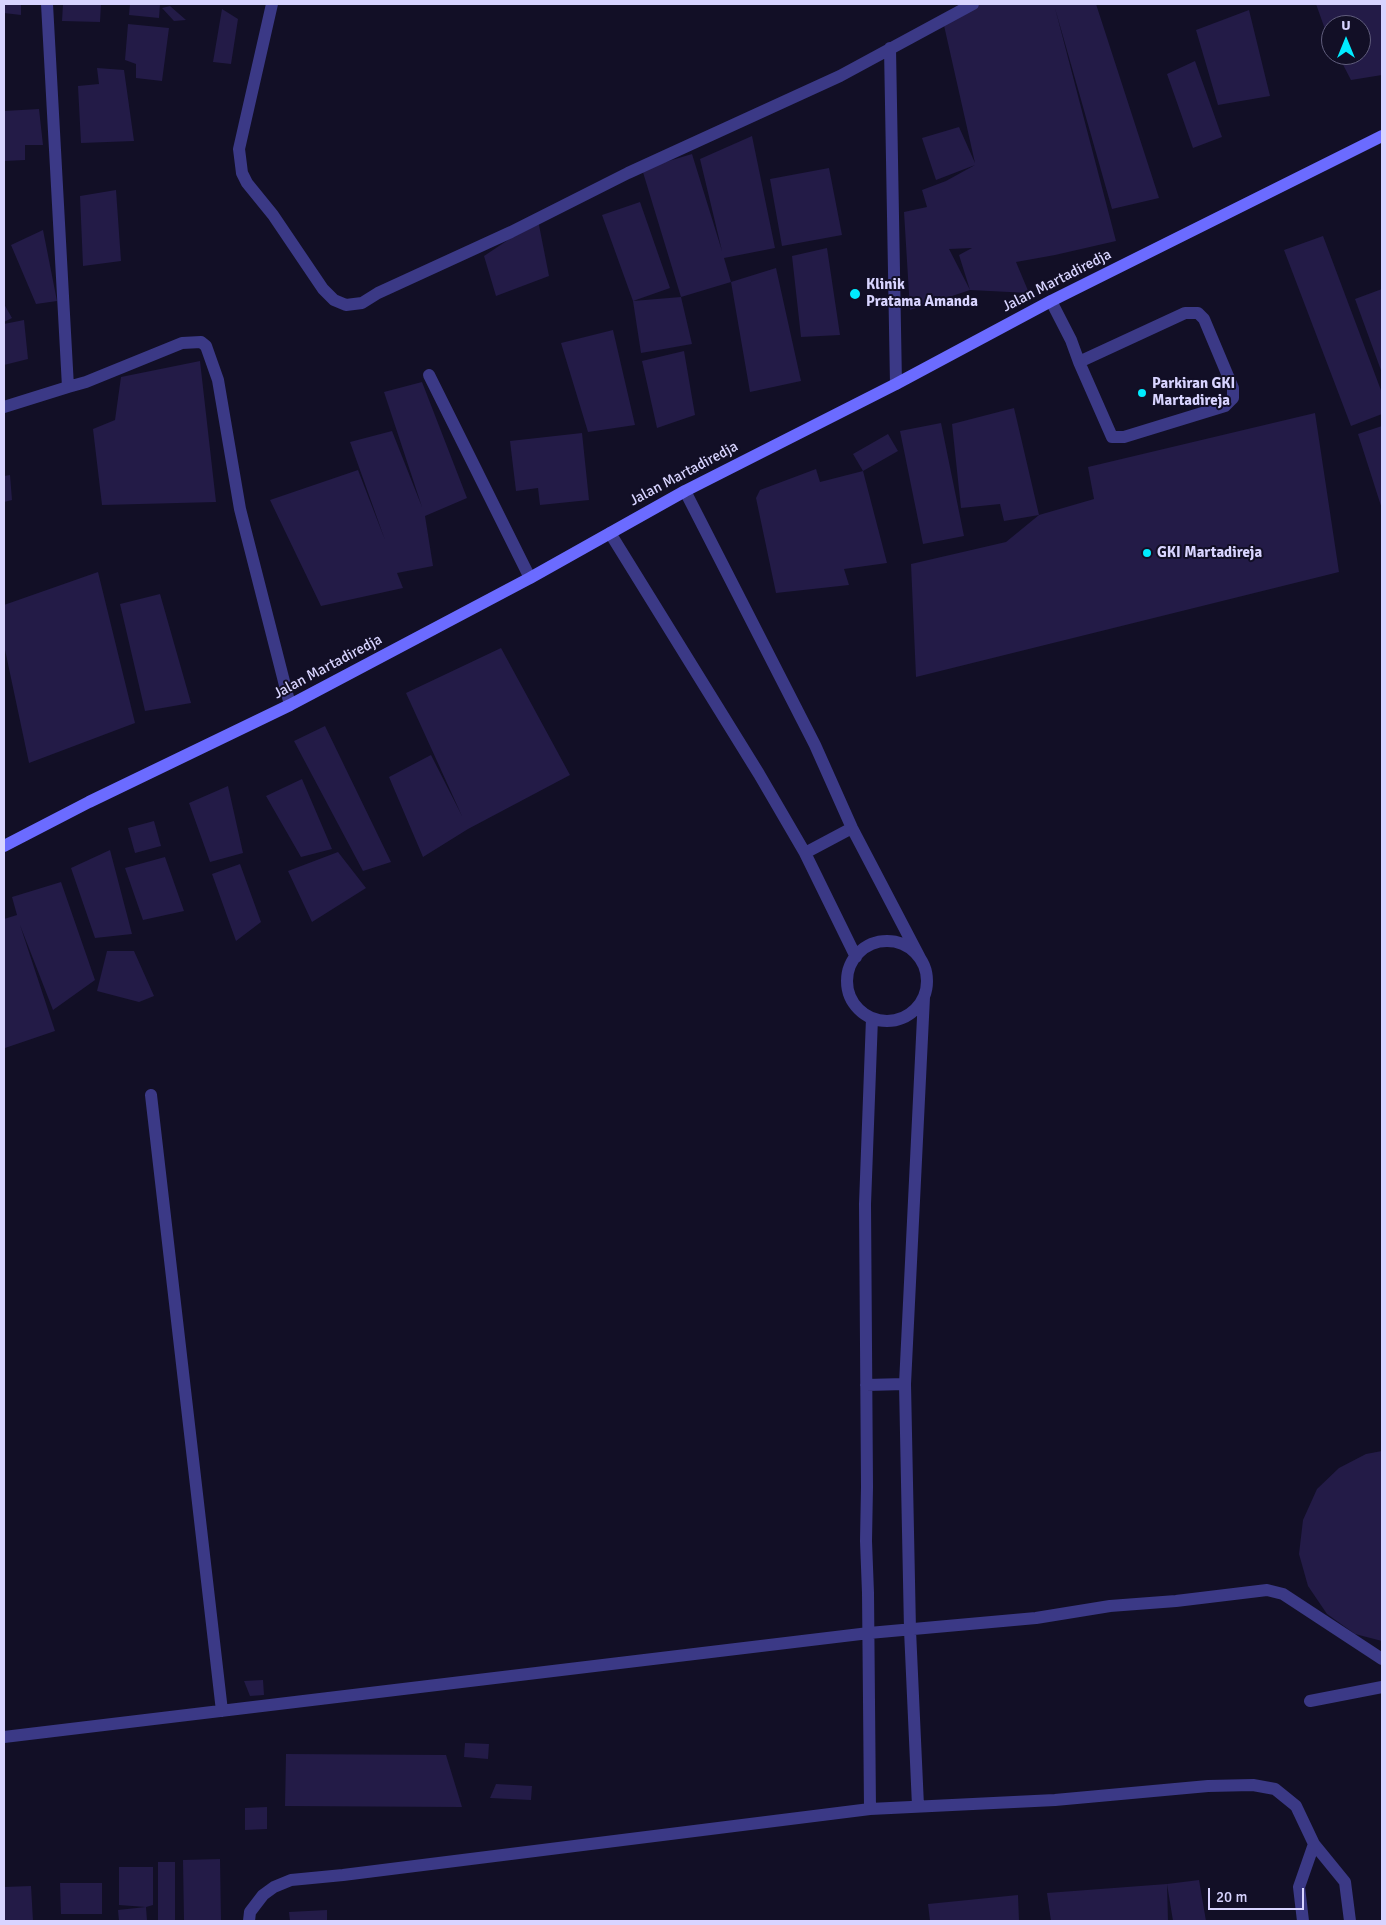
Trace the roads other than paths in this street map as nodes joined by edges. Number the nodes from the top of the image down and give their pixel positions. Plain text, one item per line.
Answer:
1 (46, 4) edge
2 (272, 4) edge
3 (972, 4) edge
4 (890, 48) junction
5 (1382, 136) edge
6 (1051, 301) junction
7 (1079, 362) junction
8 (429, 375) dead end
9 (896, 384) junction
10 (68, 388) junction
11 (4, 407) edge
12 (685, 491) junction
13 (610, 532) junction
14 (530, 578) junction
15 (290, 706) junction
16 (852, 828) junction
17 (4, 846) edge
18 (805, 853) junction
19 (856, 957) junction
20 (920, 958) junction
21 (924, 997) junction
22 (872, 1018) junction
23 (151, 1095) dead end
24 (905, 1384) junction
25 (866, 1385) junction
26 (910, 1630) junction
27 (869, 1633) junction
28 (1382, 1659) edge
29 (1382, 1687) edge
30 (1310, 1701) dead end
31 (222, 1711) junction
32 (4, 1737) edge
33 (918, 1806) junction
34 (870, 1809) junction
35 (1314, 1844) junction
36 (249, 1921) edge
37 (1303, 1921) edge
38 (1350, 1921) edge

1 - 10 street
2 - 4 street
3 - 4 street
4 - 9 street
5 - 6 main road, Jalan Martadiredja
6 - 7 street
6 - 9 main road, Jalan Martadiredja
7 - 7 street
8 - 14 street
9 - 12 main road, Jalan Martadiredja
10 - 11 street
10 - 15 street
12 - 13 main road, Jalan Martadiredja
12 - 16 street
13 - 14 main road, Jalan Martadiredja
13 - 18 street
14 - 15 main road, Jalan Martadiredja
15 - 17 main road, Jalan Martadiredja
16 - 18 street
16 - 20 street
18 - 19 street
19 - 20 street
19 - 22 street
20 - 21 street
21 - 22 street
21 - 24 street
22 - 25 street
23 - 31 street
24 - 25 street
24 - 26 street
25 - 27 street
26 - 27 street
26 - 28 street
26 - 33 street
27 - 31 street
27 - 34 street
29 - 30 street
31 - 32 street
33 - 34 street
33 - 35 street
34 - 36 street
35 - 37 street
35 - 38 street

